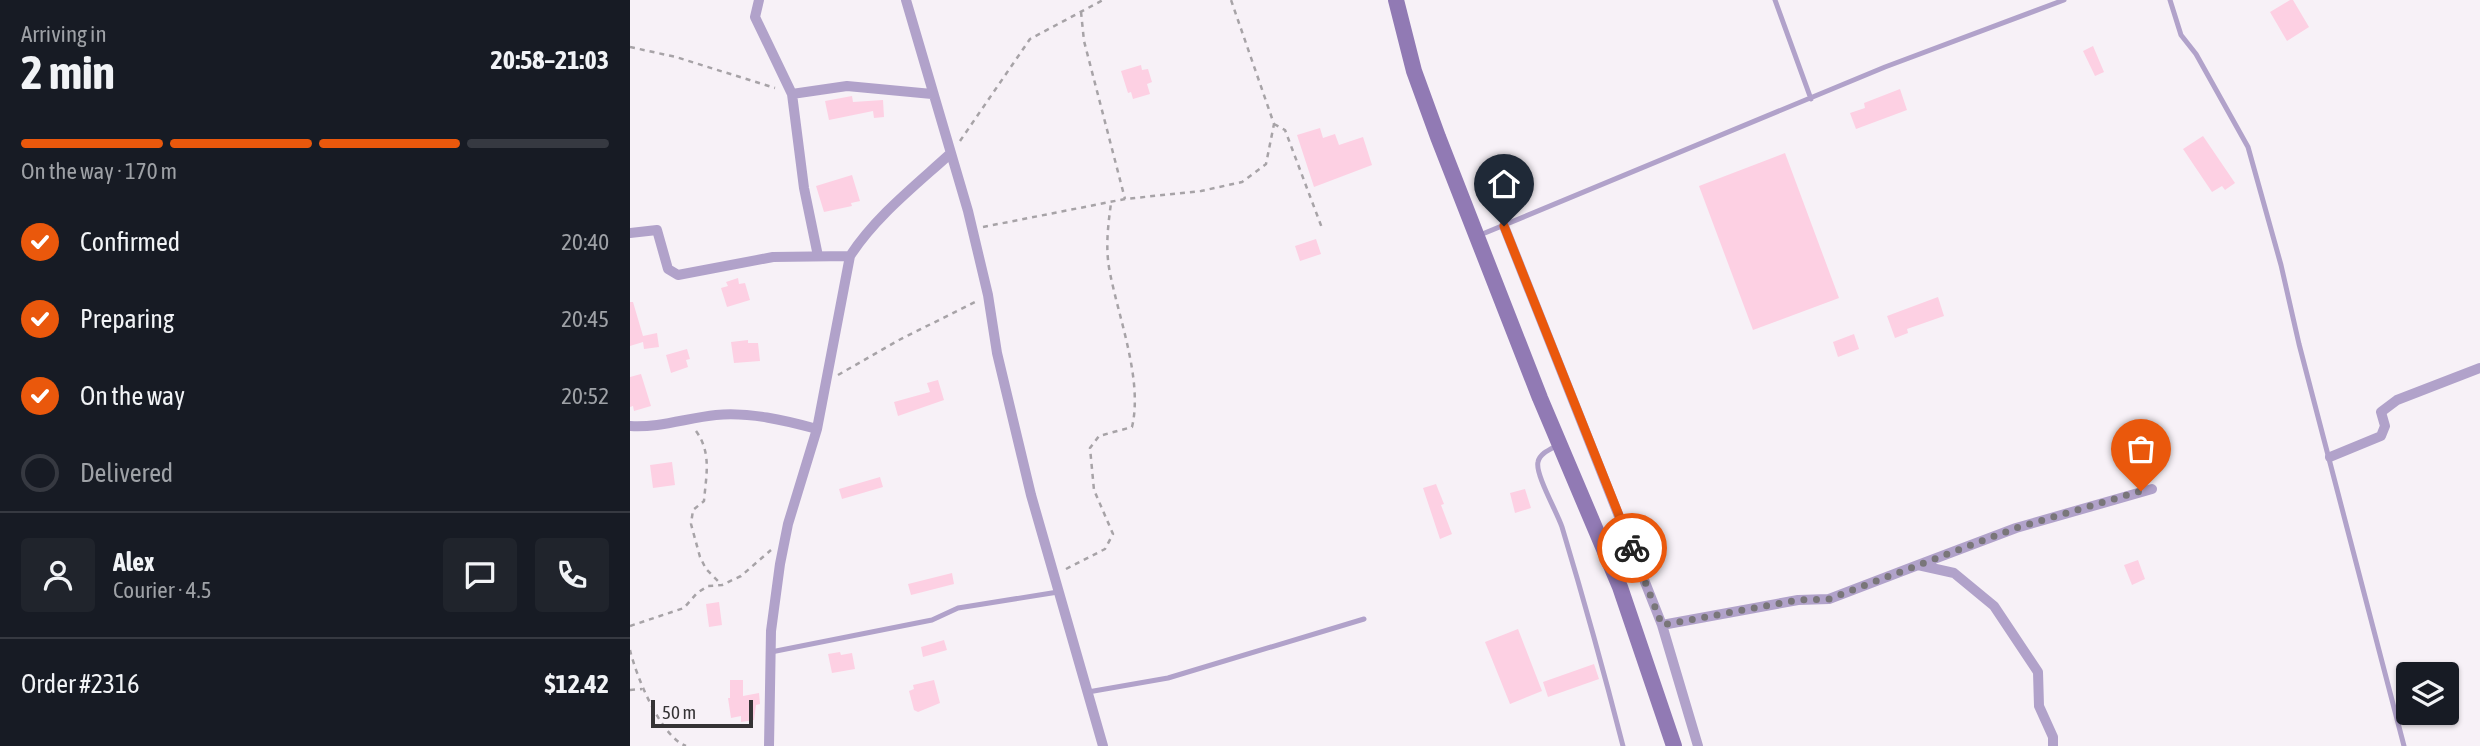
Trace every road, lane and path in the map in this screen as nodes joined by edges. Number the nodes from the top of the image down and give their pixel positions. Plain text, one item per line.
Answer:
1 (758, 0) edge
2 (906, 0) edge
3 (1103, 0) edge
4 (1231, 0) edge
5 (1396, 0) edge
6 (1775, 0) edge
7 (2063, 0) edge
8 (2170, 0) edge
9 (1080, 11) junction
10 (630, 47) edge
11 (792, 94) junction
12 (932, 94) junction
13 (1811, 99) junction
14 (1274, 124) junction
15 (951, 153) junction
16 (1125, 199) junction
17 (1111, 202) junction
18 (1504, 226) junction
19 (1322, 228) dead end
20 (972, 229) junction
21 (630, 233) edge
22 (1477, 237) junction
23 (818, 256) junction
24 (850, 256) junction
25 (988, 295) junction
26 (2480, 368) edge
27 (827, 382) junction
28 (687, 419) junction
29 (630, 426) edge
30 (817, 429) junction
31 (1561, 443) junction
32 (2330, 457) junction
33 (2152, 489) dead end
34 (784, 542) junction
35 (1918, 565) junction
36 (1054, 575) junction
37 (722, 585) junction
38 (1058, 592) junction
39 (1364, 619) dead end
40 (1662, 625) junction
41 (630, 626) edge
42 (630, 650) edge
43 (770, 652) junction
44 (642, 689) junction
45 (630, 690) edge
46 (1088, 692) junction
47 (686, 746) edge
48 (769, 746) edge
49 (1102, 746) edge
50 (1623, 746) edge
51 (1674, 746) edge
52 (1698, 746) edge
53 (2053, 746) edge
54 (2404, 746) edge

1 - 11 street
2 - 12 street
3 - 9 path
4 - 14 path
5 - 22 street
6 - 13 lane
7 - 13 lane
8 - 32 lane
9 - 15 path
9 - 16 path
10 - 11 path
11 - 12 street
11 - 23 street
12 - 15 street
13 - 18 lane
14 - 16 path
14 - 19 path
15 - 20 street
15 - 24 street
16 - 17 path
17 - 20 path
17 - 36 path
18 - 22 lane
18 - 40 street
20 - 25 street
21 - 23 street
22 - 31 street
23 - 24 street
24 - 27 street
25 - 27 path
25 - 36 street
26 - 32 street
27 - 30 street
28 - 29 street
28 - 30 street
28 - 37 path
30 - 34 street
31 - 50 lane
31 - 51 street
32 - 54 lane
33 - 35 street
34 - 37 path
34 - 43 street
35 - 40 street
35 - 53 street
36 - 38 street
37 - 41 path
38 - 43 lane
38 - 46 street
39 - 46 lane
40 - 52 street
42 - 44 path
43 - 48 street
44 - 45 path
44 - 47 path
46 - 49 street

